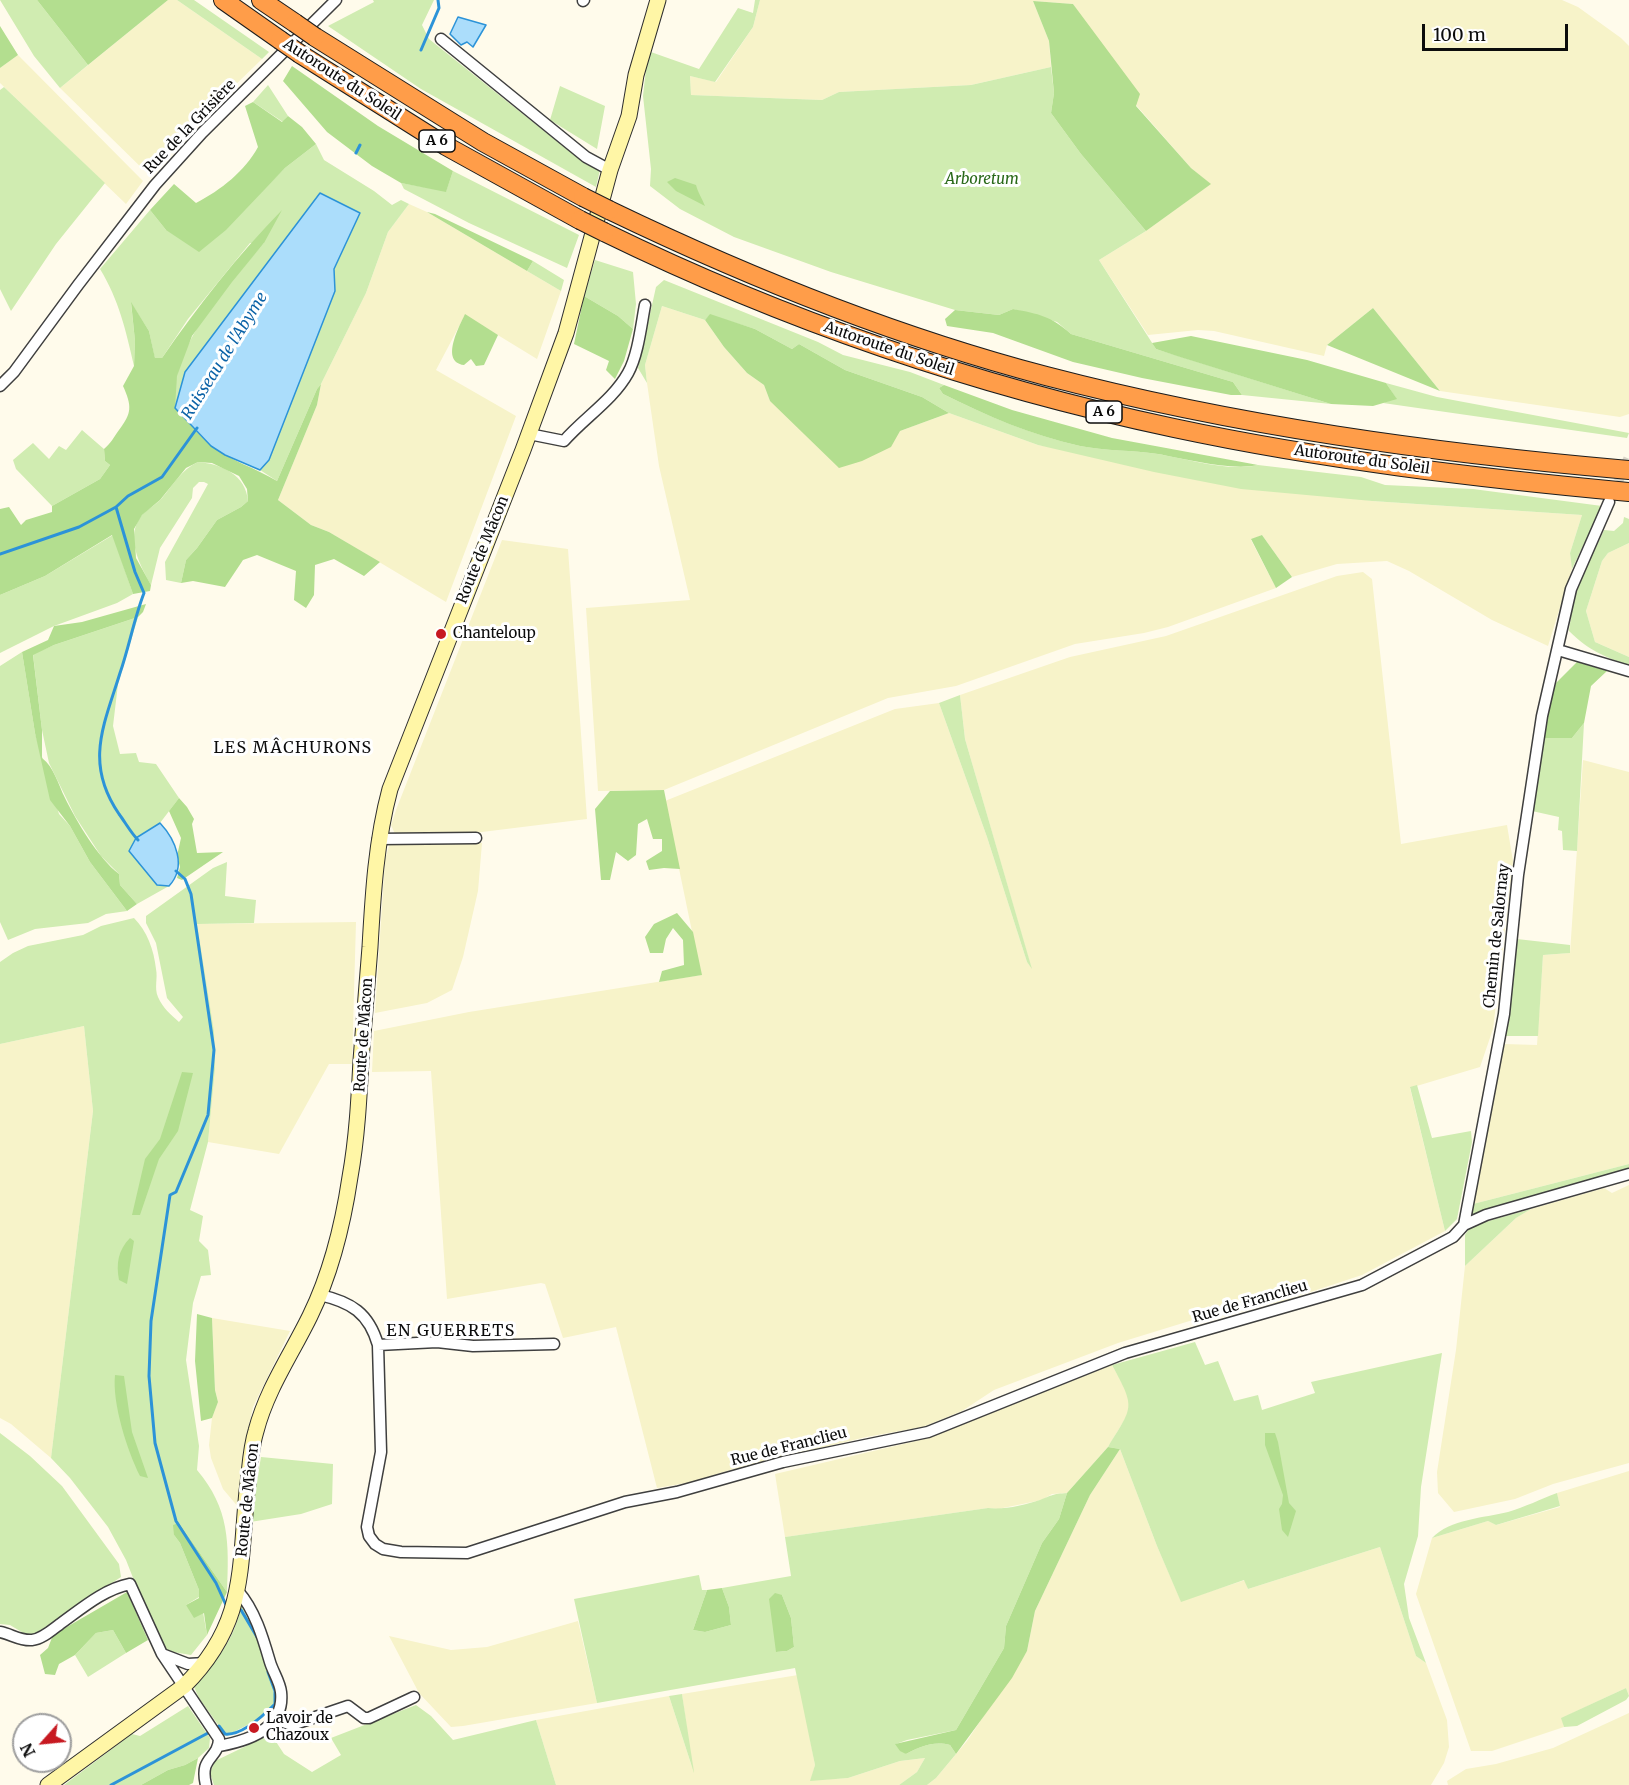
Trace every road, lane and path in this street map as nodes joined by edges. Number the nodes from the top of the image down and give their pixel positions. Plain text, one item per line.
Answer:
1 (223, 0) edge
2 (261, 0) edge
3 (336, 0) edge
4 (658, 0) edge
5 (441, 39) dead end
6 (610, 170) junction
7 (604, 220) junction
8 (645, 305) dead end
9 (0, 386) edge
10 (529, 434) junction
11 (1629, 470) edge
12 (1629, 492) edge
13 (1609, 502) tunnel mouth
14 (1558, 650) junction
15 (1629, 671) edge
16 (476, 838) dead end
17 (378, 839) junction
18 (1629, 1174) edge
19 (1464, 1225) junction
20 (320, 1294) junction
21 (554, 1344) dead end
22 (378, 1345) junction
23 (235, 1604) junction
24 (0, 1632) edge
25 (162, 1654) junction
26 (205, 1663) junction
27 (184, 1686) junction
28 (414, 1698) dead end
29 (274, 1719) junction
30 (219, 1746) junction
31 (48, 1785) edge
32 (206, 1785) edge

1 - 7 highway, Autoroute du Soleil / A 6, bridge
2 - 7 highway, Autoroute du Soleil / A 6, bridge
3 - 9 street, Rue de la Grisière
4 - 6 street, Route de Mâcon
5 - 6 street
6 - 7 street, Route de Mâcon
7 - 10 street, Route de Mâcon
7 - 11 highway, Autoroute du Soleil / A 6
7 - 12 highway, Autoroute du Soleil / A 6
8 - 10 street
10 - 17 street, Route de Mâcon
13 - 14 street, Chemin de Salornay
14 - 15 street
14 - 19 street, Chemin de Salornay
16 - 17 street
17 - 20 street, Route de Mâcon
18 - 19 street
19 - 22 street, Rue de Franclieu
20 - 22 street, Rue de Franclieu
20 - 23 street, Route de Mâcon
21 - 22 street
23 - 26 street, Route de Mâcon
23 - 29 street
24 - 25 street
25 - 26 street
25 - 27 street
26 - 27 street, Route de Mâcon
27 - 30 street
27 - 31 street, Route de Mâcon
28 - 29 street
29 - 30 street
30 - 32 street

